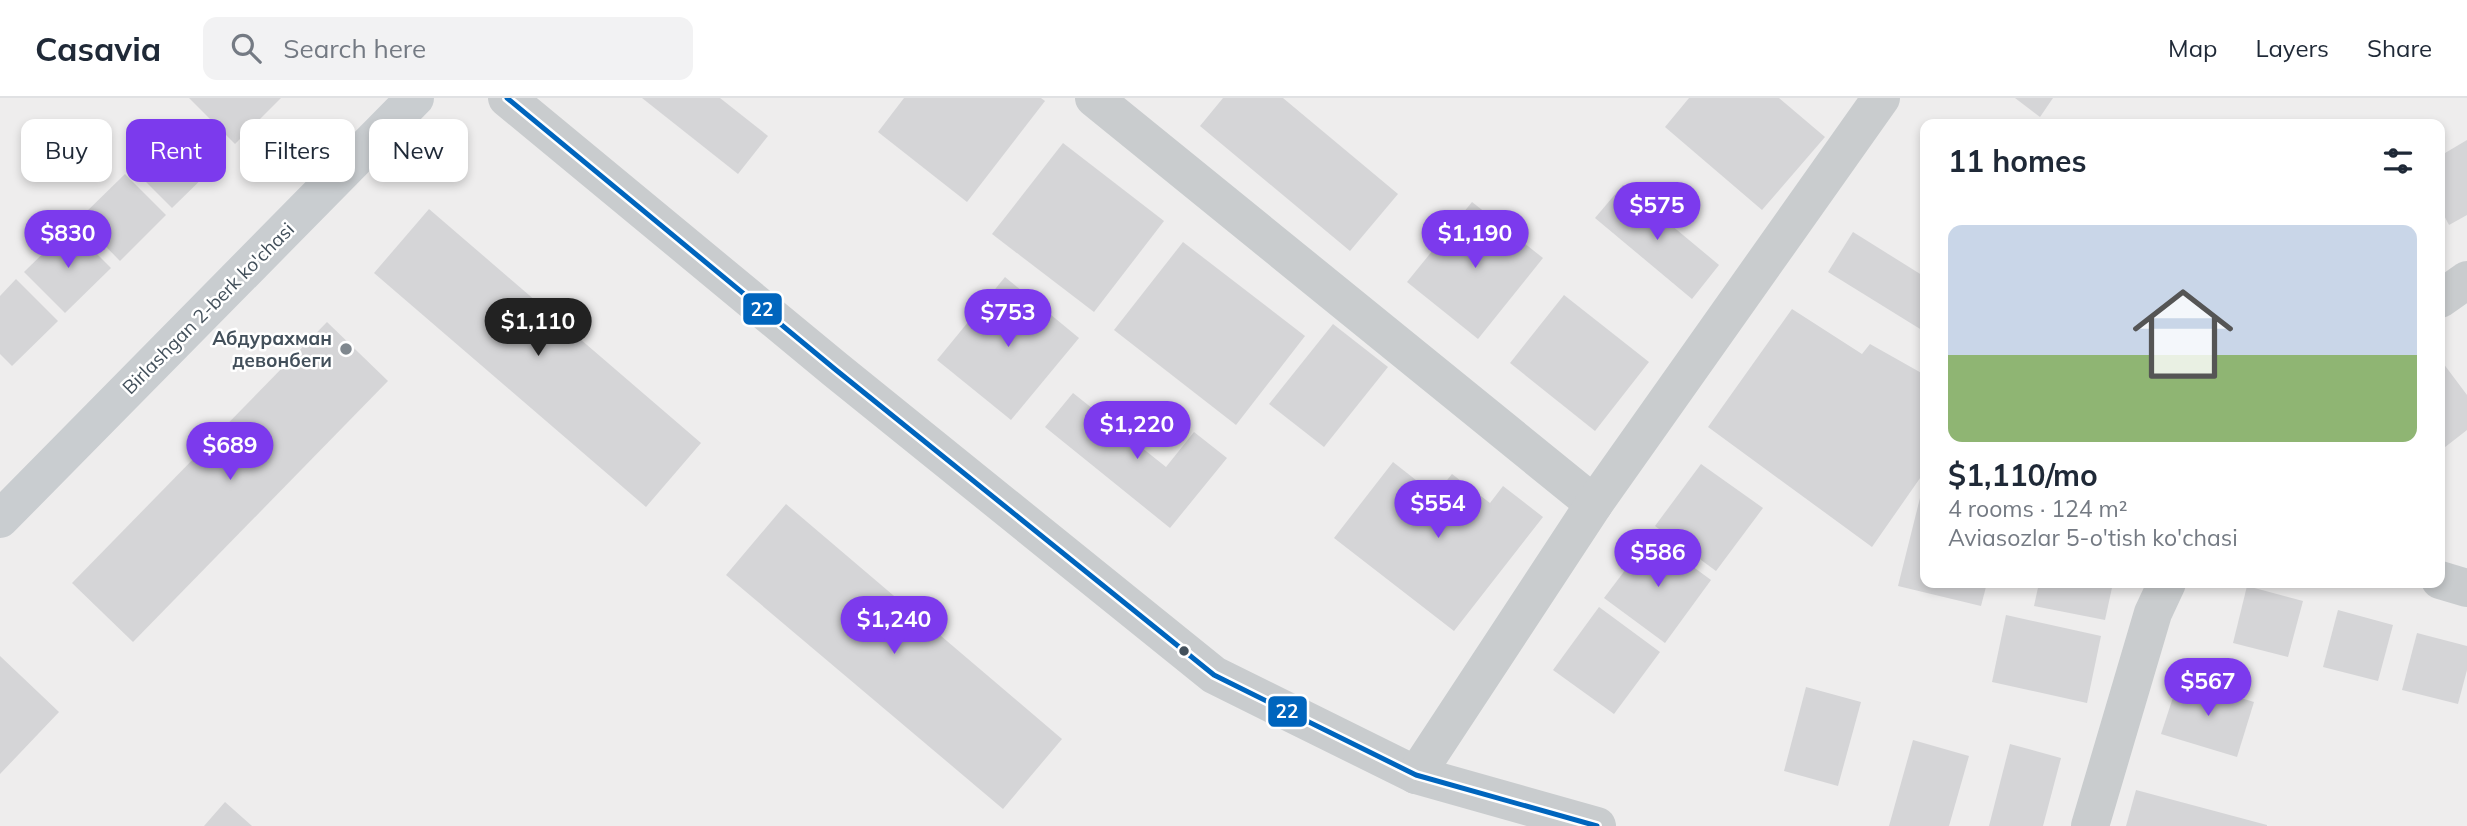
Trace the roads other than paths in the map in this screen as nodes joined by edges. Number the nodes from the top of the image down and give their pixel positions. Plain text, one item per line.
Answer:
1 (415, 98) edge
2 (508, 98) edge
3 (1094, 98) edge
4 (1875, 100) edge
5 (2467, 281) edge
6 (2445, 296) edge
7 (1594, 504) junction
8 (0, 519) edge
9 (2445, 580) edge
10 (2467, 587) edge
11 (2164, 588) edge
12 (1416, 775) junction
13 (1597, 826) edge
14 (2090, 826) edge

1 - 8 street, Birlashgan 2-berk ko'chasi
2 - 12 street
3 - 7 street
4 - 7 street
5 - 6 street
7 - 12 street
9 - 10 street
11 - 14 street
12 - 13 street

